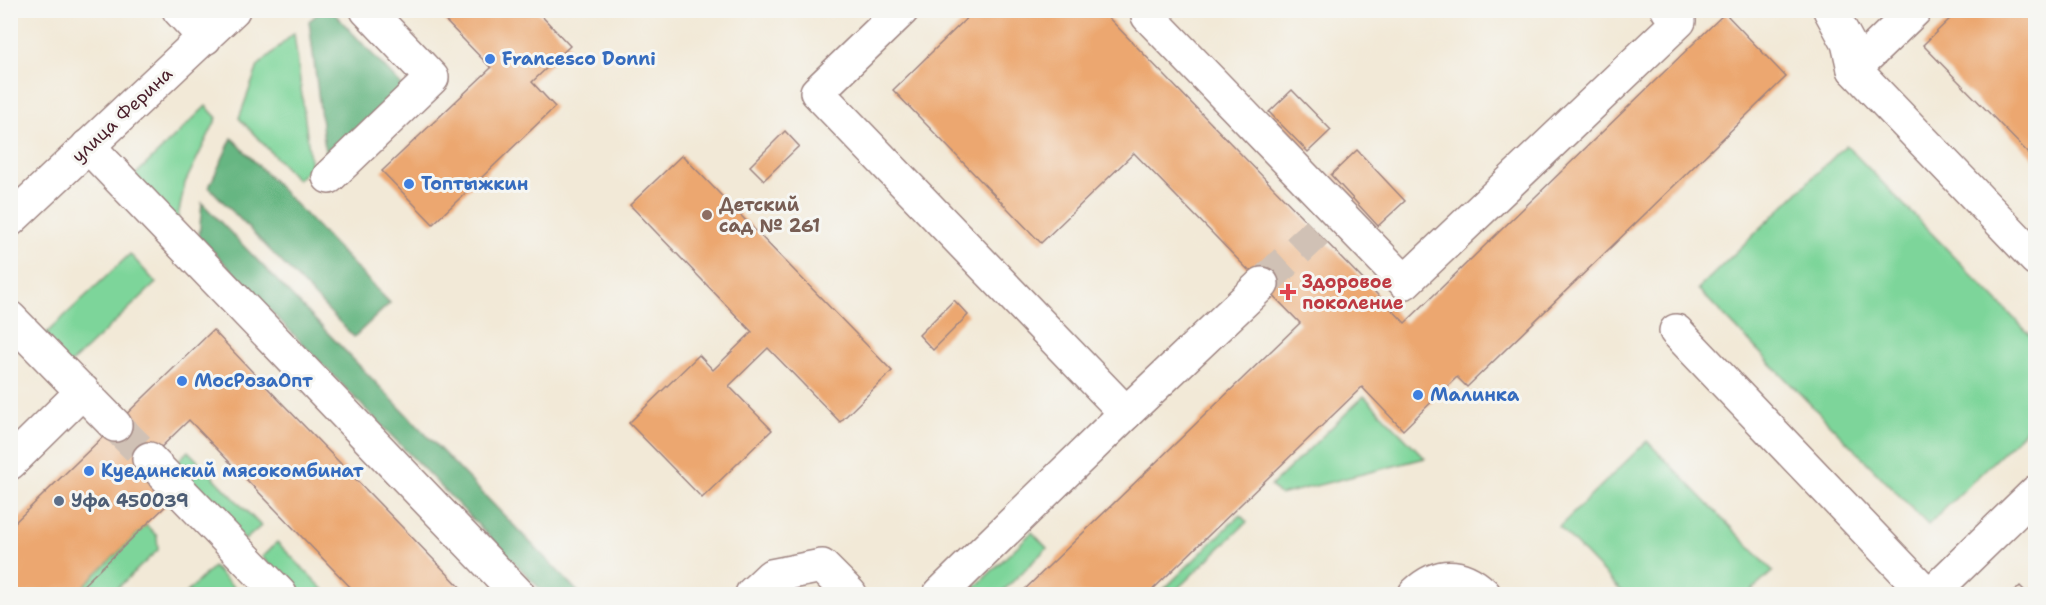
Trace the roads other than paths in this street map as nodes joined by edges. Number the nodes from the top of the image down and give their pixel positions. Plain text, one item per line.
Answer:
1 (179, 10) edge
2 (233, 10) edge
3 (367, 10) edge
4 (902, 10) edge
5 (1153, 10) edge
6 (1668, 10) edge
7 (1830, 10) edge
8 (1915, 10) edge
9 (205, 38) junction
10 (1854, 69) junction
11 (88, 146) junction
12 (329, 177) dead end
13 (10, 220) edge
14 (2036, 259) edge
15 (1262, 284) tunnel mouth
16 (10, 318) edge
17 (1676, 331) dead end
18 (83, 392) junction
19 (1126, 413) junction
20 (115, 425) tunnel mouth
21 (149, 459) tunnel mouth
22 (10, 463) edge
23 (2036, 492) edge
24 (280, 594) edge
25 (518, 594) edge
26 (752, 594) edge
27 (850, 594) edge
28 (940, 594) edge
29 (1415, 594) edge
30 (1484, 594) edge
31 (1929, 594) edge

1 - 9 main road
2 - 9 main road, улица Ферина
3 - 12 main road
4 - 19 main road
5 - 6 main road
7 - 10 main road
8 - 10 main road
9 - 11 main road, улица Ферина
10 - 14 main road
11 - 13 main road, улица Ферина
11 - 25 main road
15 - 19 main road
16 - 18 main road
17 - 31 main road
18 - 20 main road
18 - 22 main road
19 - 28 main road
21 - 24 main road
23 - 31 main road
26 - 27 main road
29 - 30 main road

